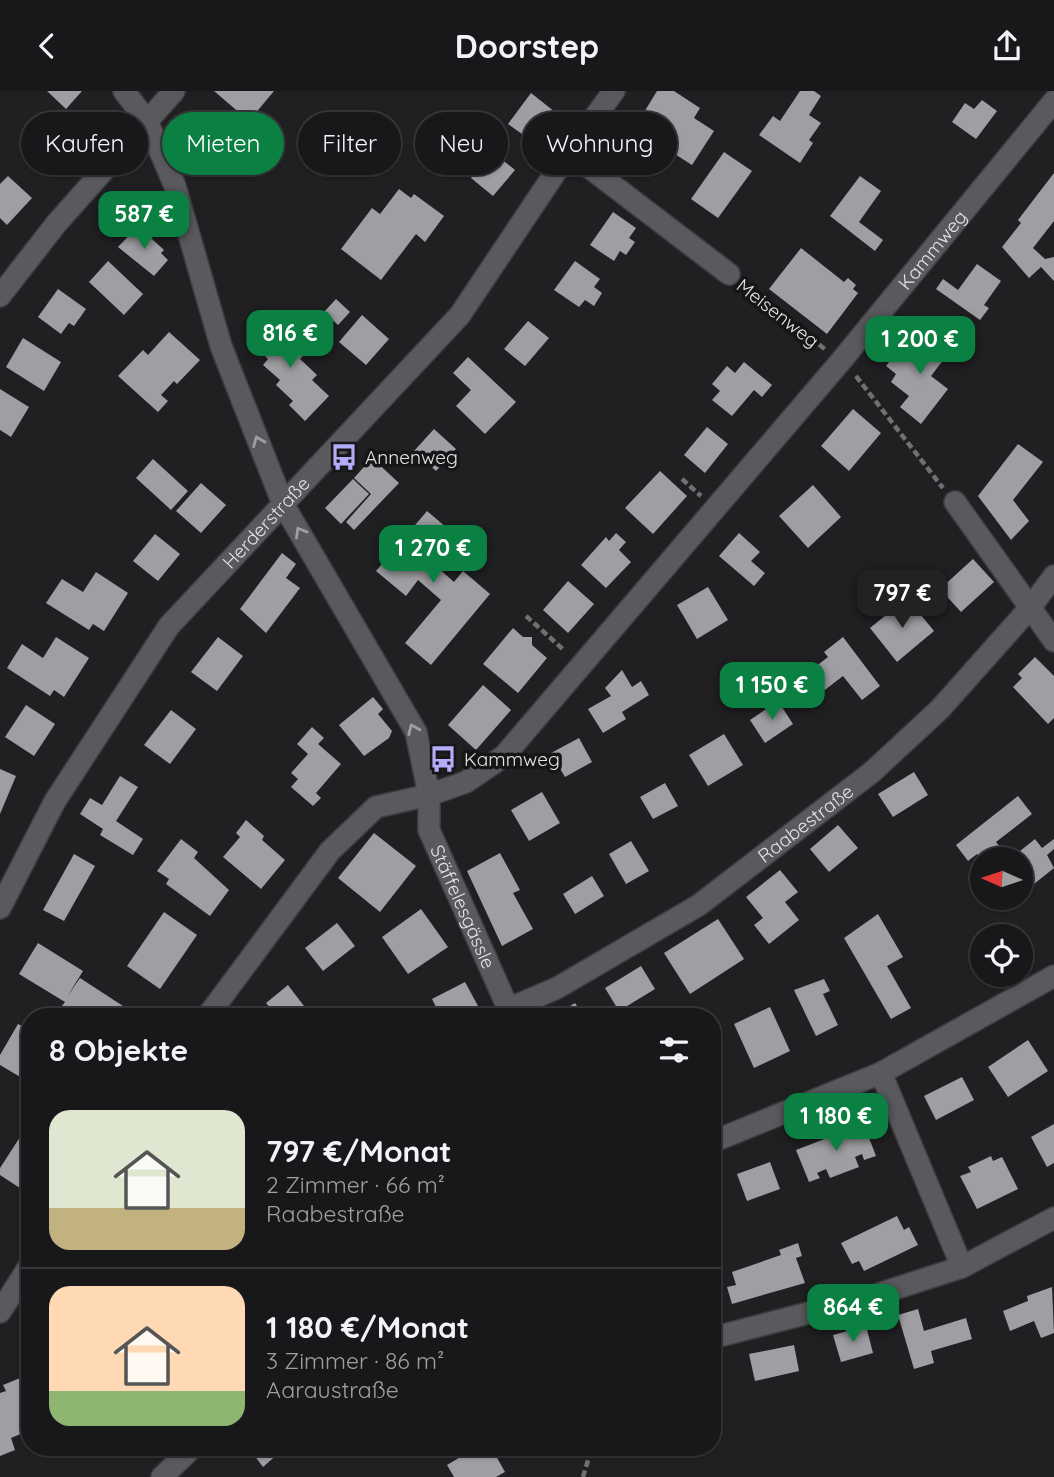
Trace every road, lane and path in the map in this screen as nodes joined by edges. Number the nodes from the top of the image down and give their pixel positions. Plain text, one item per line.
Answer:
1 (124, 91) edge
2 (174, 91) edge
3 (614, 91) edge
4 (1054, 101) edge
5 (140, 112) edge
6 (599, 112) edge
7 (148, 120) edge
8 (148, 123) edge
9 (99, 175) edge
10 (554, 175) edge
11 (599, 175) edge
12 (729, 274) joint
13 (0, 296) edge
14 (841, 361) junction
15 (955, 502) joint
16 (284, 504) junction
17 (1054, 576) edge
18 (1029, 609) junction
19 (526, 616) dead end
20 (1054, 641) edge
21 (581, 666) junction
22 (429, 795) junction
23 (0, 908) edge
24 (1054, 976) edge
25 (213, 1008) edge
26 (508, 1008) edge
27 (519, 1008) edge
28 (881, 1073) junction
29 (721, 1138) edge
30 (1054, 1217) edge
31 (962, 1267) junction
32 (21, 1279) edge
33 (0, 1312) edge
34 (721, 1336) edge
35 (184, 1456) edge
36 (589, 1456) edge
37 (162, 1477) edge
38 (583, 1477) edge

1 - 5 street
2 - 7 street
3 - 6 street, Herderstraße
4 - 14 street, Kammweg
16 -> 8 street
9 - 13 street
10 - 16 street, Herderstraße
11 - 12 street, Meisenweg
12 - 14 path, Meisenweg
14 - 15 path, Meisenweg
14 - 21 street, Kammweg
15 - 18 street
22 -> 16 street
16 - 23 street, Herderstraße
17 - 18 street, Raabestraße
18 - 20 street
18 - 27 street, Raabestraße
19 - 21 path
21 - 22 street, Kammweg
22 - 25 street, Kammweg
22 - 26 street, Stäffelesgässle
24 - 28 street
28 - 29 street
28 - 31 street
30 - 31 street
31 - 34 street
32 - 33 street
35 - 37 street
36 - 38 path

